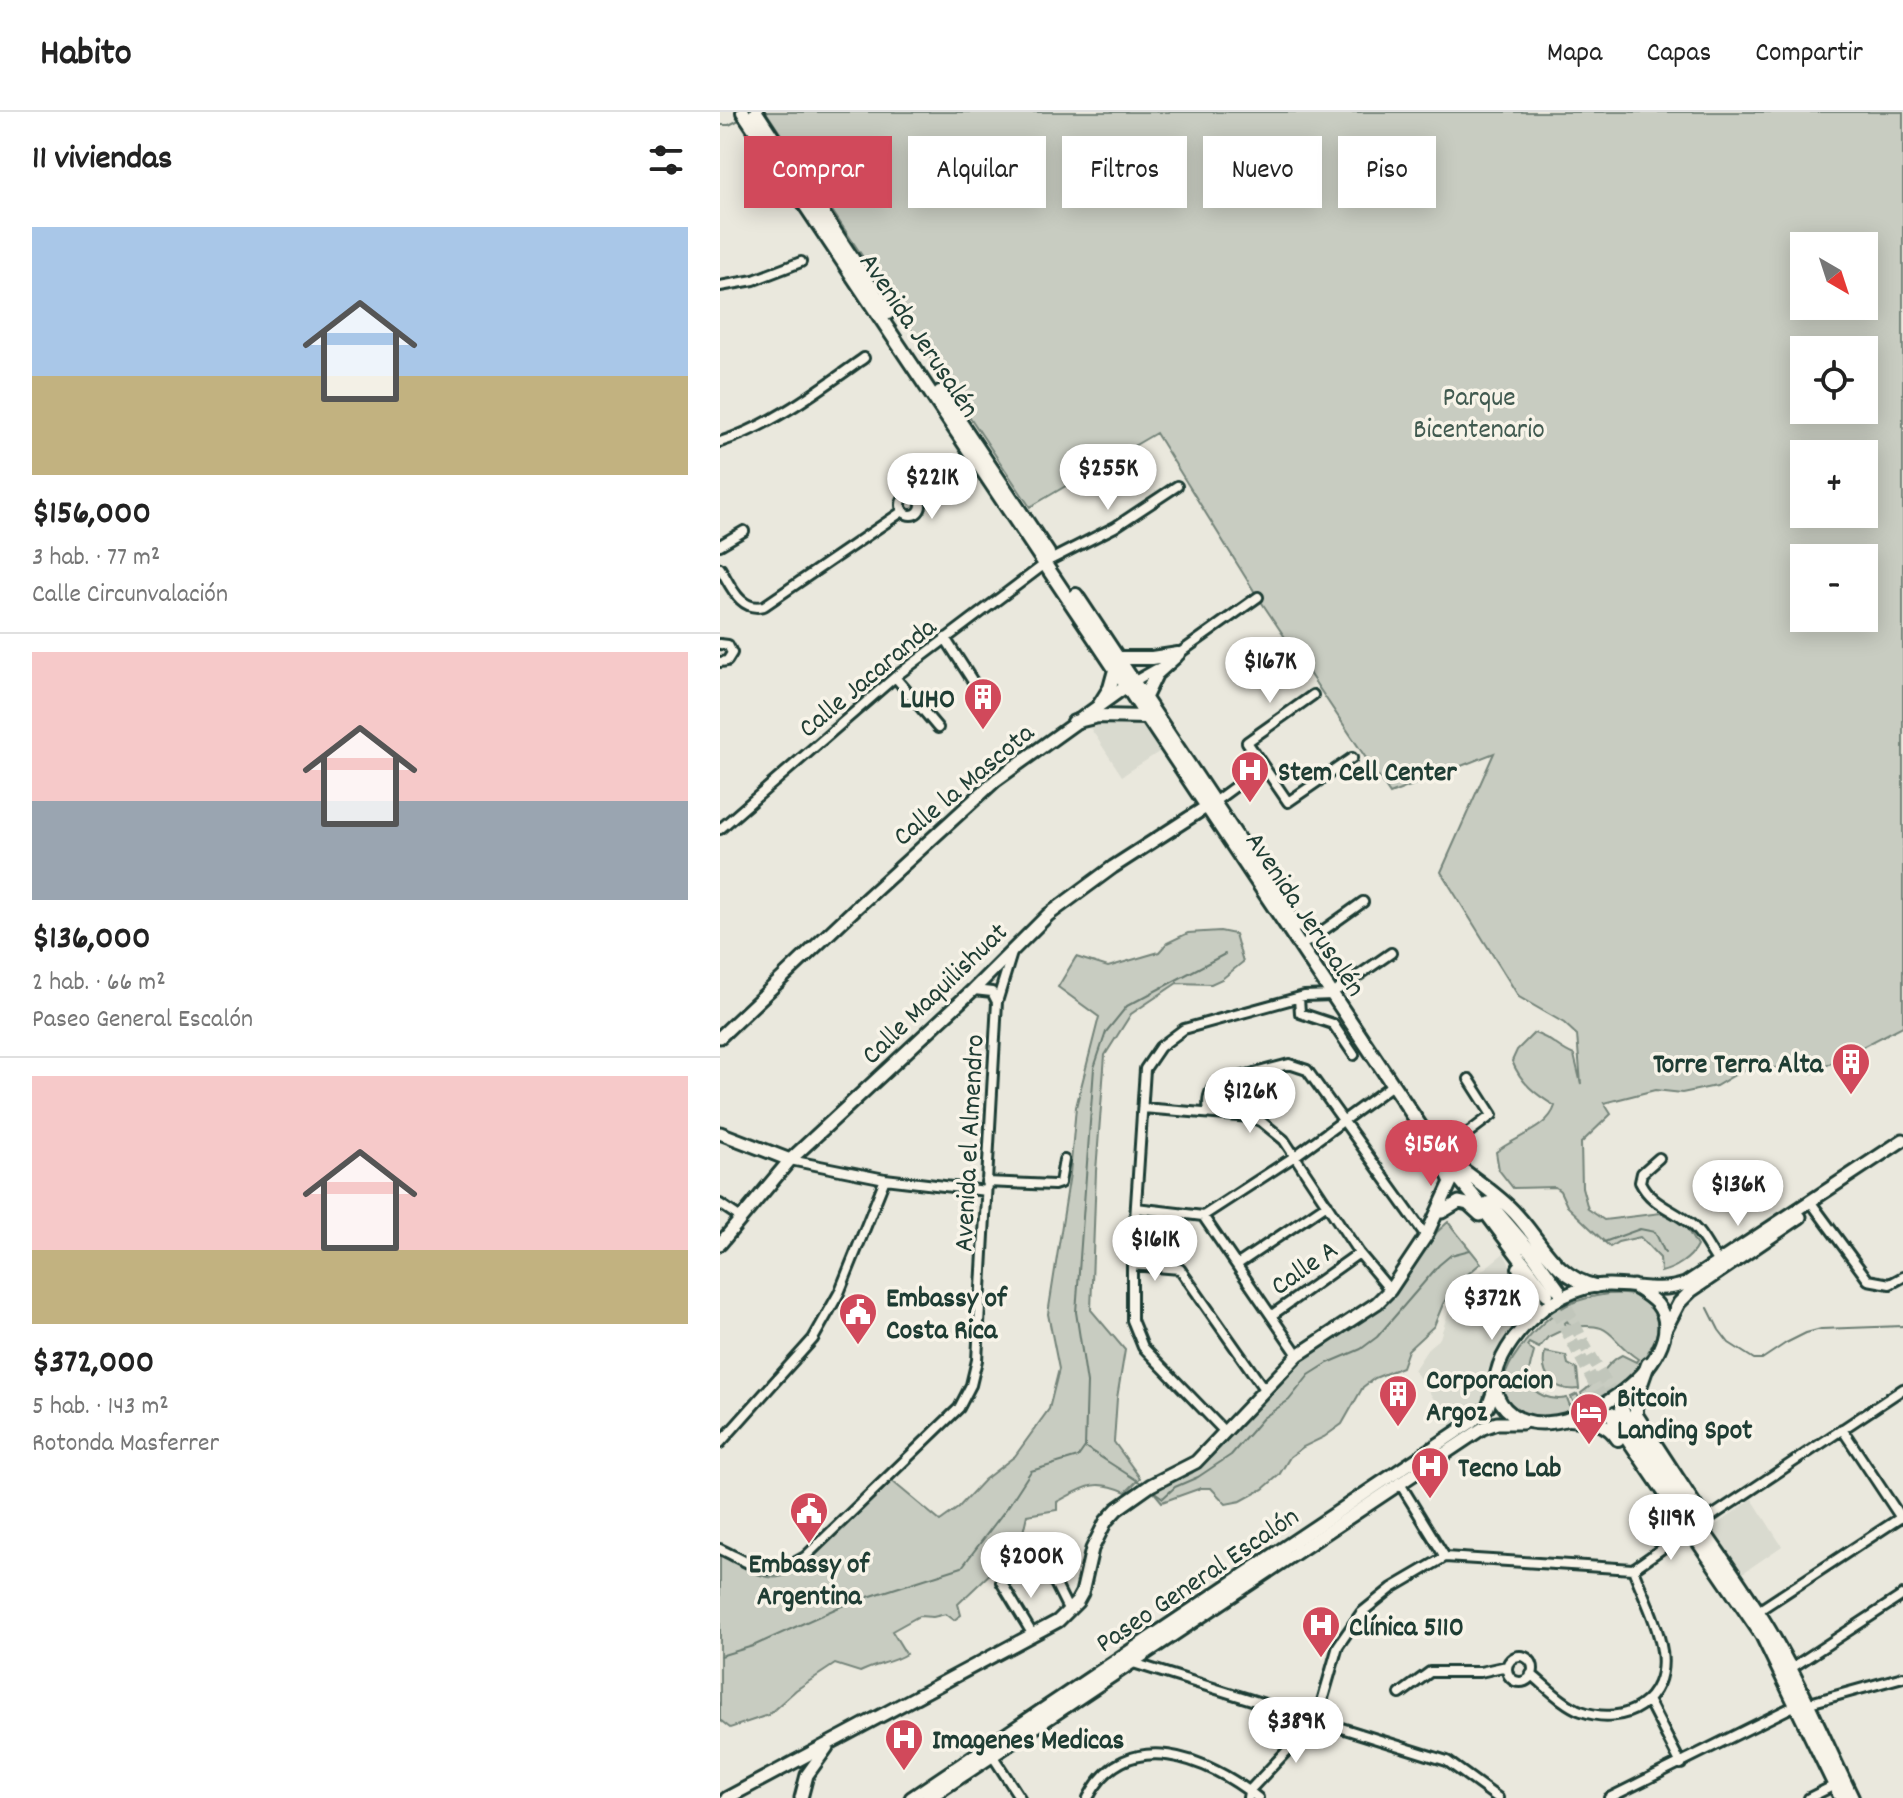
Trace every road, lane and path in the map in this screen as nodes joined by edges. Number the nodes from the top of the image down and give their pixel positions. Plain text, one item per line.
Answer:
1 (743, 112) edge
2 (756, 112) edge
3 (801, 262) dead end
4 (720, 286) edge
5 (864, 358) dead end
6 (720, 442) edge
7 (1177, 486) dead end
8 (903, 511) dead end
9 (744, 531) dead end
10 (720, 545) edge
11 (1049, 562) junction
12 (720, 568) edge
13 (1258, 597) dead end
14 (945, 638) junction
15 (720, 644) edge
16 (1178, 654) junction
17 (720, 662) edge
18 (1116, 664) junction
19 (895, 677) junction
20 (1129, 684) junction
21 (979, 691) dead end
22 (1313, 695) dead end
23 (1144, 699) junction
24 (1100, 704) junction
25 (1146, 717) junction
26 (1074, 722) junction
27 (938, 728) dead end
28 (1352, 758) dead end
29 (1263, 766) junction
30 (1210, 804) junction
31 (720, 829) edge
32 (1363, 902) dead end
33 (1307, 942) junction
34 (1012, 953) junction
35 (1391, 953) dead end
36 (973, 990) junction
37 (1336, 992) junction
38 (1299, 998) junction
39 (997, 1002) junction
40 (720, 1037) edge
41 (1354, 1055) dead end
42 (1469, 1079) dead end
43 (1392, 1085) junction
44 (1143, 1108) junction
45 (1209, 1112) junction
46 (1343, 1121) junction
47 (720, 1133) edge
48 (1903, 1140) edge
49 (1903, 1149) edge
50 (1295, 1156) junction
51 (1446, 1157) junction
52 (1659, 1158) dead end
53 (790, 1160) junction
54 (1064, 1160) dead end
55 (885, 1179) junction
56 (986, 1186) junction
57 (720, 1204) edge
58 (1327, 1204) junction
59 (1812, 1204) junction
60 (1136, 1208) junction
61 (1480, 1215) junction
62 (1203, 1216) junction
63 (741, 1218) junction
64 (1436, 1218) junction
65 (1426, 1236) junction
66 (720, 1244) edge
67 (1359, 1253) junction
68 (1718, 1262) junction
69 (1238, 1264) junction
70 (1132, 1265) junction
71 (1903, 1277) edge
72 (1595, 1286) junction
73 (1633, 1286) junction
74 (1390, 1290) junction
75 (1552, 1292) tunnel mouth
76 (1272, 1315) junction
77 (1533, 1317) junction
78 (1664, 1330) junction
79 (1298, 1355) junction
80 (1648, 1364) junction
81 (1495, 1387) junction
82 (1264, 1389) junction
83 (1903, 1389) edge
84 (1616, 1411) tunnel mouth
85 (1569, 1419) junction
86 (1527, 1422) junction
87 (1842, 1429) junction
88 (1224, 1431) junction
89 (720, 1443) edge
90 (1399, 1482) junction
91 (1902, 1517) edge
92 (1698, 1525) junction
93 (1037, 1547) dead end
94 (720, 1549) edge
95 (1445, 1557) junction
96 (1633, 1569) junction
97 (1001, 1582) dead end
98 (1903, 1595) edge
99 (1069, 1611) junction
100 (1758, 1611) junction
101 (1033, 1635) junction
102 (1130, 1662) junction
103 (1507, 1666) junction
104 (1790, 1669) junction
105 (1531, 1674) junction
106 (1903, 1677) edge
107 (1400, 1694) dead end
108 (1649, 1702) junction
109 (1801, 1704) junction
110 (1317, 1719) junction
111 (832, 1741) junction
112 (992, 1755) junction
113 (1681, 1764) junction
114 (782, 1769) junction
115 (1835, 1785) junction
116 (802, 1794) edge
117 (1249, 1794) edge
118 (727, 1798) edge
119 (911, 1798) edge
120 (929, 1798) edge
121 (1020, 1798) edge
122 (1088, 1798) edge
123 (1258, 1798) edge
124 (1498, 1798) edge
125 (1609, 1798) edge
126 (1809, 1798) edge
127 (1841, 1798) edge
128 (1852, 1798) edge

1 - 11 main road, Avenida Jerusalén
2 - 11 main road, Avenida Jerusalén
3 - 4 street
5 - 6 street
7 - 11 street, Calle Jacaranda
8 - 12 street
9 - 10 street
11 - 14 street, Calle Jacaranda
11 - 18 main road, Avenida Jerusalén
13 - 16 street, Calle la Mascota
14 - 19 street, Calle Jacaranda
14 - 21 street
15 - 17 street
16 - 18 main road
16 - 20 street, Calle la Mascota
16 - 23 main road
18 - 20 main road, Avenida Jerusalén
18 - 24 main road
19 - 27 street
19 - 31 street, Calle Jacaranda
20 - 23 main road, Avenida Jerusalén
20 - 24 street, Calle la Mascota
20 - 25 main road, Avenida Jerusalén
22 - 29 street
23 - 30 main road, Avenida Jerusalén
24 - 26 street, Calle la Mascota
25 - 26 main road
25 - 30 main road, Avenida Jerusalén
26 - 40 street, Calle la Mascota
28 - 29 street
29 - 30 street, Calle Maquilishuat
30 - 33 main road, Avenida Jerusalén
30 - 34 street, Calle Maquilishuat
30 - 37 main road, Avenida Jerusalén
32 - 33 street
33 - 37 main road, Avenida Jerusalén
34 - 36 street, Calle Maquilishuat
34 - 39 street, Avenida el Almendro
35 - 37 street
36 - 39 street, Avenida el Almendro
36 - 53 street, Calle Maquilishuat
37 - 38 street
37 - 43 main road, Avenida Jerusalén
37 - 51 main road, Avenida Jerusalén
38 - 41 street
38 - 44 street
39 - 56 street, Avenida el Almendro
42 - 51 street
43 - 46 street
43 - 51 main road, Avenida Jerusalén
44 - 45 street
44 - 60 street
45 - 46 street
45 - 50 street
46 - 50 street
46 - 65 street
47 - 53 street
48 - 59 street
49 - 59 street
50 - 58 street
50 - 62 street
51 - 61 main road
51 - 64 street
51 - 72 main road
51 - 75 main road, Avenida Jerusalén
52 - 68 street
53 - 55 street
53 - 63 street, Calle Maquilishuat
54 - 56 street
55 - 56 street
55 - 89 street
56 - 94 street, Avenida el Almendro
57 - 63 street
58 - 67 street
58 - 69 street
59 - 68 street
59 - 71 street
59 - 78 street
60 - 62 street
60 - 70 street
61 - 64 street
61 - 77 main road
62 - 69 street
63 - 66 street, Calle Maquilishuat
64 - 65 street
65 - 74 street
67 - 74 street
67 - 76 street, Calle A
68 - 73 street
69 - 76 street
70 - 82 street
70 - 88 street
72 - 73 street
72 - 77 street
73 - 78 street
74 - 79 street
76 - 79 street
77 - 81 street
78 - 80 street
79 - 82 street
80 - 85 street
80 - 92 main road
81 - 86 street
81 - 119 street, Paseo General Escalón
82 - 88 street
83 - 87 street
84 - 92 main road
85 - 86 street
85 - 92 main road
86 - 90 street, Paseo General Escalón
87 - 91 street
87 - 92 street
88 - 99 street
90 - 95 street
90 - 102 street, Paseo General Escalón
91 - 100 street
92 - 96 street
92 - 100 main road
92 - 109 main road
93 - 99 street
95 - 96 street
95 - 110 street
96 - 108 street
97 - 101 street
98 - 104 street
99 - 101 street
100 - 104 main road
101 - 111 street
102 - 110 street
102 - 112 street, Paseo General Escalón
103 - 105 street
103 - 105 street
103 - 107 street
104 - 109 main road
105 - 108 street
106 - 109 street
108 - 113 street
109 - 113 street
109 - 115 main road
109 - 128 main road
110 - 117 street
110 - 124 street
111 - 114 street
111 - 116 street
112 - 120 street, Paseo General Escalón
112 - 121 street
113 - 125 street
114 - 116 street
114 - 118 street
115 - 126 street
115 - 127 main road
117 - 122 street
117 - 123 street

